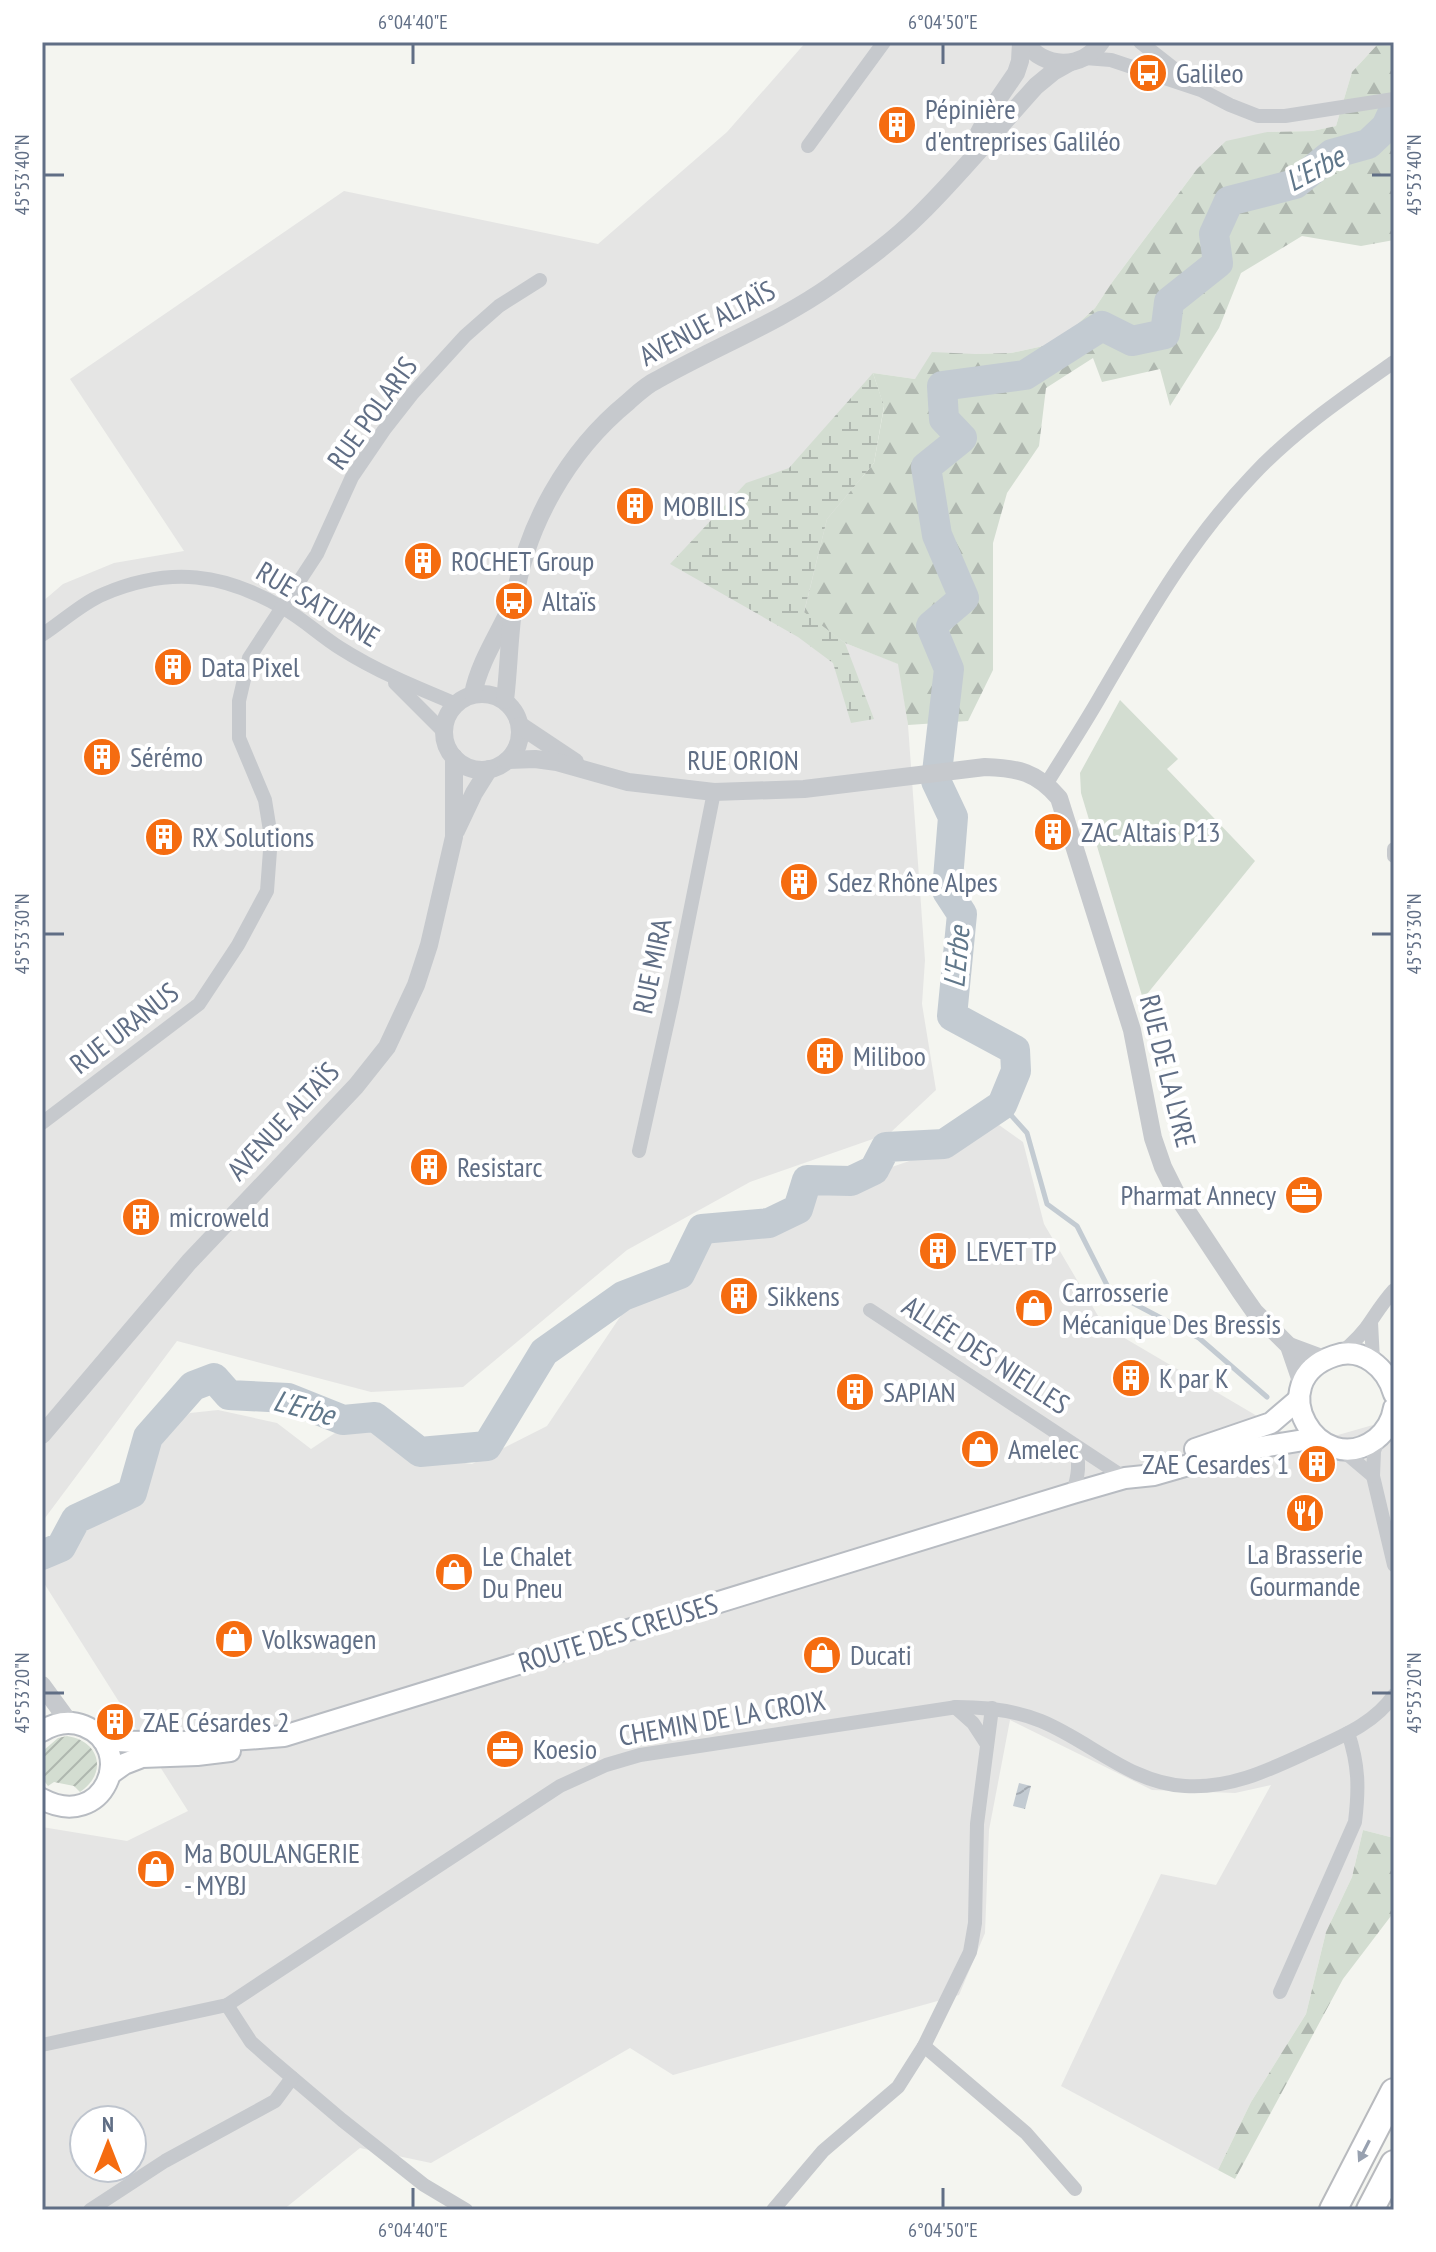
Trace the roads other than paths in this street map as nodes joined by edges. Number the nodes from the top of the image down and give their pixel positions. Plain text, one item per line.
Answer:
1 (884, 42) edge
2 (1023, 42) edge
3 (1101, 42) edge
4 (1140, 42) edge
5 (1077, 60) junction
6 (1201, 90) junction
7 (1394, 99) edge
8 (808, 146) dead end
9 (956, 175) junction
10 (540, 280) dead end
11 (1394, 362) edge
12 (514, 601) junction
13 (282, 607) junction
14 (42, 635) edge
15 (389, 677) junction
16 (473, 694) junction
17 (505, 700) junction
18 (456, 704) junction
19 (521, 726) junction
20 (444, 732) junction
21 (454, 757) junction
22 (508, 760) junction
23 (489, 769) junction
24 (588, 770) junction
25 (1047, 783) junction
26 (714, 792) junction
27 (454, 837) junction
28 (1394, 849) edge
29 (1394, 856) edge
30 (42, 1123) edge
31 (639, 1151) dead end
32 (1394, 1290) edge
33 (870, 1310) dead end
34 (1371, 1322) junction
35 (1289, 1346) junction
36 (1332, 1356) junction
37 (1383, 1368) edge
38 (1300, 1391) junction
39 (1394, 1394) edge
40 (1394, 1411) edge
41 (42, 1435) edge
42 (1380, 1436) junction
43 (1316, 1438) junction
44 (1074, 1445) junction
45 (1341, 1449) junction
46 (1373, 1476) junction
47 (1125, 1478) junction
48 (1073, 1493) junction
49 (1394, 1565) edge
50 (42, 1685) edge
51 (1394, 1695) edge
52 (955, 1707) junction
53 (992, 1708) junction
54 (69, 1722) junction
55 (42, 1731) edge
56 (1348, 1733) junction
57 (284, 1736) junction
58 (103, 1740) junction
59 (986, 1743) junction
60 (110, 1774) junction
61 (42, 1800) edge
62 (1280, 1992) dead end
63 (227, 2005) junction
64 (42, 2045) edge
65 (924, 2046) junction
66 (292, 2078) junction
67 (1394, 2092) edge
68 (1394, 2164) edge
69 (1075, 2189) dead end
70 (778, 2208) edge
71 (90, 2210) edge
72 (466, 2210) edge
73 (1333, 2210) edge
74 (1370, 2210) edge

1 - 8 street
2 - 5 street
2 - 9 street, AVENUE ALTAÏS
3 - 5 street, AVENUE ALTAÏS
4 - 6 street
5 - 6 street
5 - 9 street, AVENUE ALTAÏS
6 - 7 street
9 - 12 street, AVENUE ALTAÏS
10 - 13 street, RUE POLARIS
11 - 25 street
12 - 16 street, AVENUE ALTAÏS
12 - 17 street, AVENUE ALTAÏS
13 - 14 street, RUE SATURNE
13 - 15 street, RUE SATURNE
13 - 30 street, RUE URANUS
15 - 18 street, RUE SATURNE
15 - 20 street, RUE SATURNE
16 - 17 street
16 - 18 street
17 - 19 street
18 - 20 street
19 - 22 street
19 - 24 street, RUE ORION
20 - 21 street
21 - 23 street
21 - 27 street, AVENUE ALTAÏS
22 - 23 street
22 - 24 street, RUE ORION
23 - 27 street, AVENUE ALTAÏS
24 - 26 street, RUE ORION
25 - 26 street, RUE ORION
25 - 35 street, RUE DE LA LYRE
26 - 31 street, RUE MIRA
27 - 41 street, AVENUE ALTAÏS
28 - 29 street
32 - 34 street
33 - 44 street, ALLÉE DES NIELLES
34 - 36 street
34 - 37 street
35 - 36 street, RUE DE LA LYRE
35 - 38 street, RUE DE LA LYRE
36 - 37 main road
36 - 38 main road, ROUTE DES CREUSES
37 - 39 main road
38 - 43 main road
38 - 47 main road, ROUTE DES CREUSES
40 - 42 main road
42 - 45 main road
42 - 46 street
43 - 45 main road
43 - 47 main road, ROUTE DES CREUSES
44 - 47 street, ALLÉE DES NIELLES
44 - 48 street, ALLÉE DES NIELLES
45 - 46 street
46 - 49 street
47 - 48 main road, ROUTE DES CREUSES
48 - 57 main road, ROUTE DES CREUSES
50 - 54 street
51 - 56 street, CHEMIN DE LA CROIX
52 - 53 street, CHEMIN DE LA CROIX
52 - 59 street
52 - 63 street, CHEMIN DE LA CROIX
53 - 56 street, CHEMIN DE LA CROIX
53 - 59 street
54 - 55 main road
54 - 58 main road
56 - 62 street
57 - 58 main road, ROUTE DES CREUSES
57 - 60 main road
58 - 60 main road
59 - 65 street
60 - 61 main road
63 - 64 street, CHEMIN DE LA CROIX
63 - 66 street
65 - 69 street
65 - 70 street
66 - 71 street
66 - 72 street
67 -> 73 highway
68 - 74 highway

